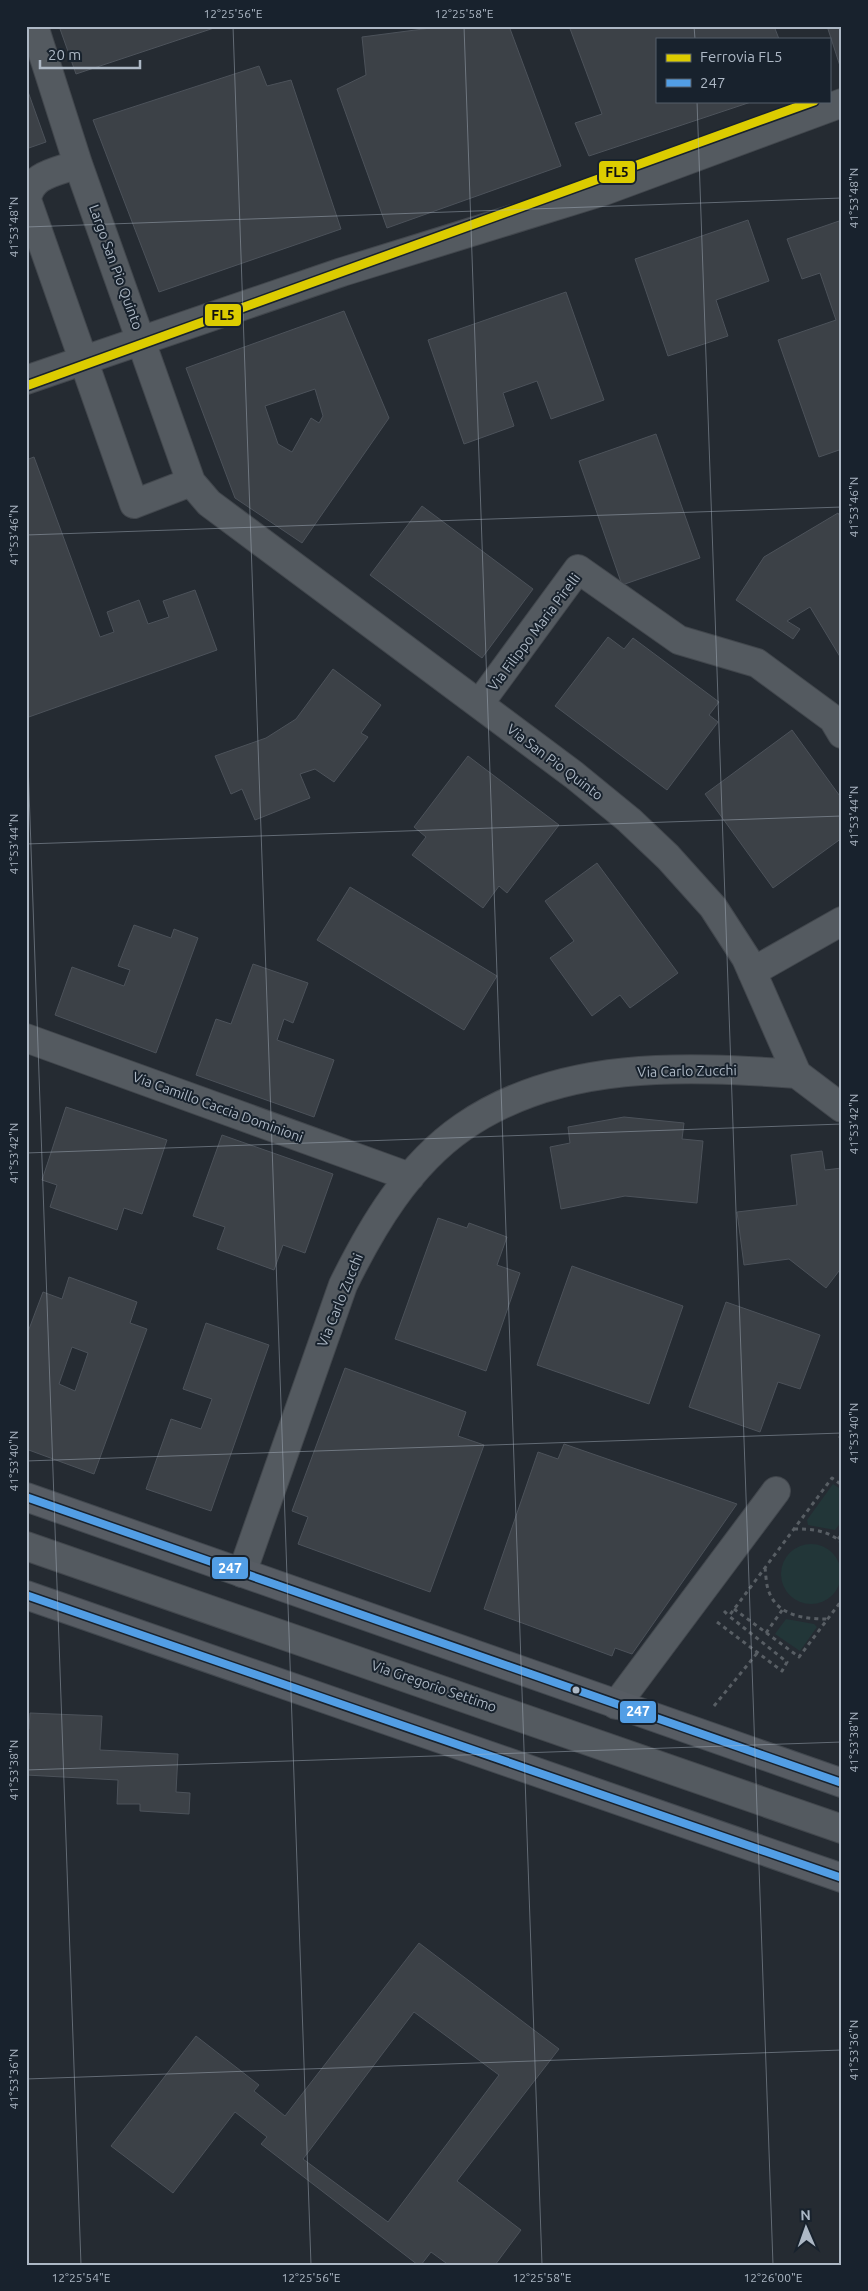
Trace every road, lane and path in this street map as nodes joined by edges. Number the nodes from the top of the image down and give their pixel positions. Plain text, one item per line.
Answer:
1 (34, 26) edge
2 (842, 102) edge
3 (78, 164) junction
4 (142, 340) junction
5 (83, 360) junction
6 (26, 380) edge
7 (191, 482) junction
8 (479, 704) junction
9 (842, 734) edge
10 (842, 921) edge
11 (752, 972) junction
12 (26, 1038) edge
13 (796, 1074) junction
14 (842, 1108) edge
15 (410, 1177) junction
16 (842, 1434) edge
17 (842, 1439) edge
18 (842, 1484) edge
19 (776, 1490) dead end
20 (26, 1498) edge
21 (794, 1529) junction
22 (842, 1534) edge
23 (838, 1539) junction
24 (842, 1543) edge
25 (26, 1546) edge
26 (765, 1567) junction
27 (242, 1573) junction
28 (26, 1595) edge
29 (842, 1600) edge
30 (734, 1609) junction
31 (783, 1609) junction
32 (827, 1619) junction
33 (766, 1633) junction
34 (616, 1705) junction
35 (693, 1732) junction
36 (842, 1783) edge
37 (842, 1829) edge
38 (842, 1878) edge

1 - 3 street, Largo San Pio Quinto
2 - 4 street
3 - 4 street, Largo San Pio Quinto
3 - 5 street
4 - 5 street
4 - 7 street, Largo San Pio Quinto
5 - 6 street
5 - 7 street
7 - 8 street, Via San Pio Quinto
8 - 9 street, Via Filippo Maria Pirelli
8 - 11 street, Via San Pio Quinto
10 - 11 street
11 - 13 street, Via San Pio Quinto
12 - 15 street, Via Camillo Caccia Dominioni
13 - 14 street
13 - 15 street, Via Carlo Zucchi
15 - 27 street, Via Carlo Zucchi
16 - 17 path
18 - 21 path
19 - 34 street
20 - 27 main road
21 - 23 path
21 - 26 path
22 - 23 path
23 - 24 path
25 - 37 street, Via Gregorio Settimo
26 - 30 path
26 - 31 path
27 - 34 main road
28 - 38 main road
29 - 32 path
30 - 33 path
30 - 35 path
31 - 32 path
31 - 33 path
32 - 33 path
34 - 35 main road
35 - 36 main road

